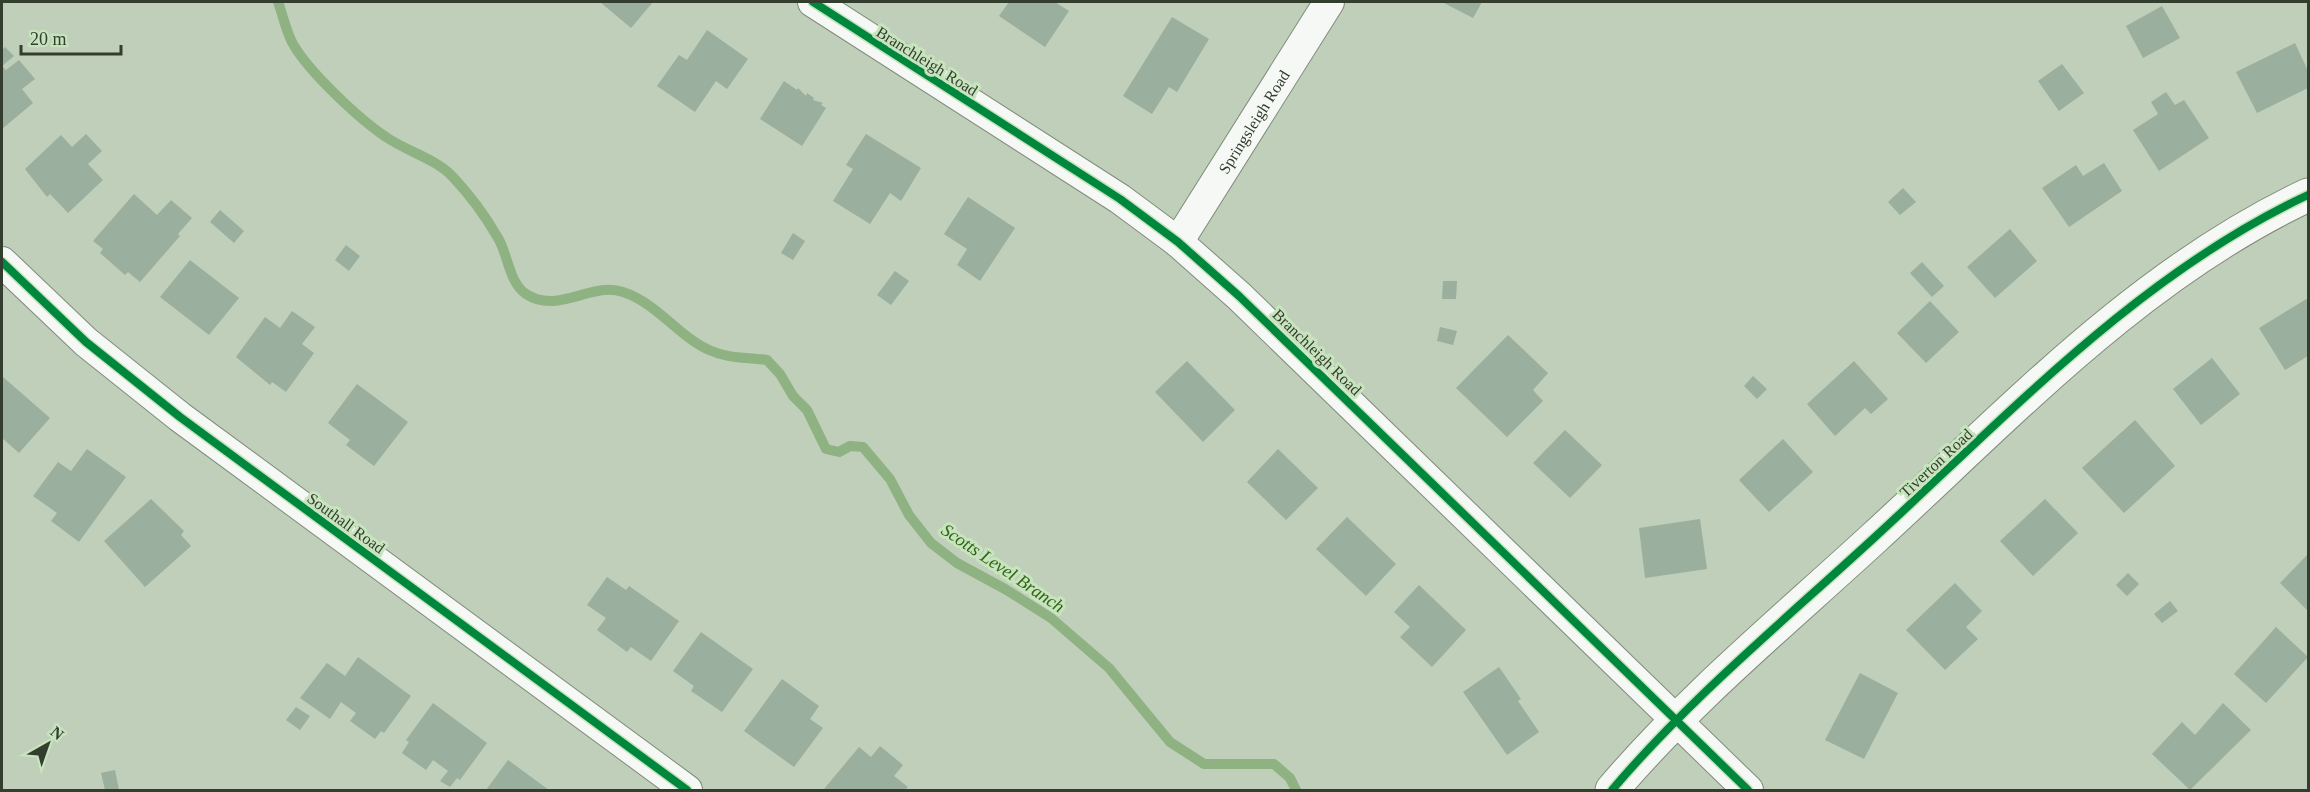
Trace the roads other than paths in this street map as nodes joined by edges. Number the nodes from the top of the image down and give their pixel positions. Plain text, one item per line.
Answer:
1 (813, 2) edge
2 (1329, 2) edge
3 (2308, 195) edge
4 (1178, 242) junction
5 (4, 270) edge
6 (1677, 720) junction
7 (687, 790) edge
8 (1612, 790) edge
9 (1748, 790) edge

1 - 4 street, Branchleigh Road
2 - 4 street, Springsleigh Road
3 - 6 street, Tiverton Road
4 - 6 street, Branchleigh Road
5 - 7 street, Southall Road
6 - 8 street, Tiverton Road
6 - 9 street, Branchleigh Road

